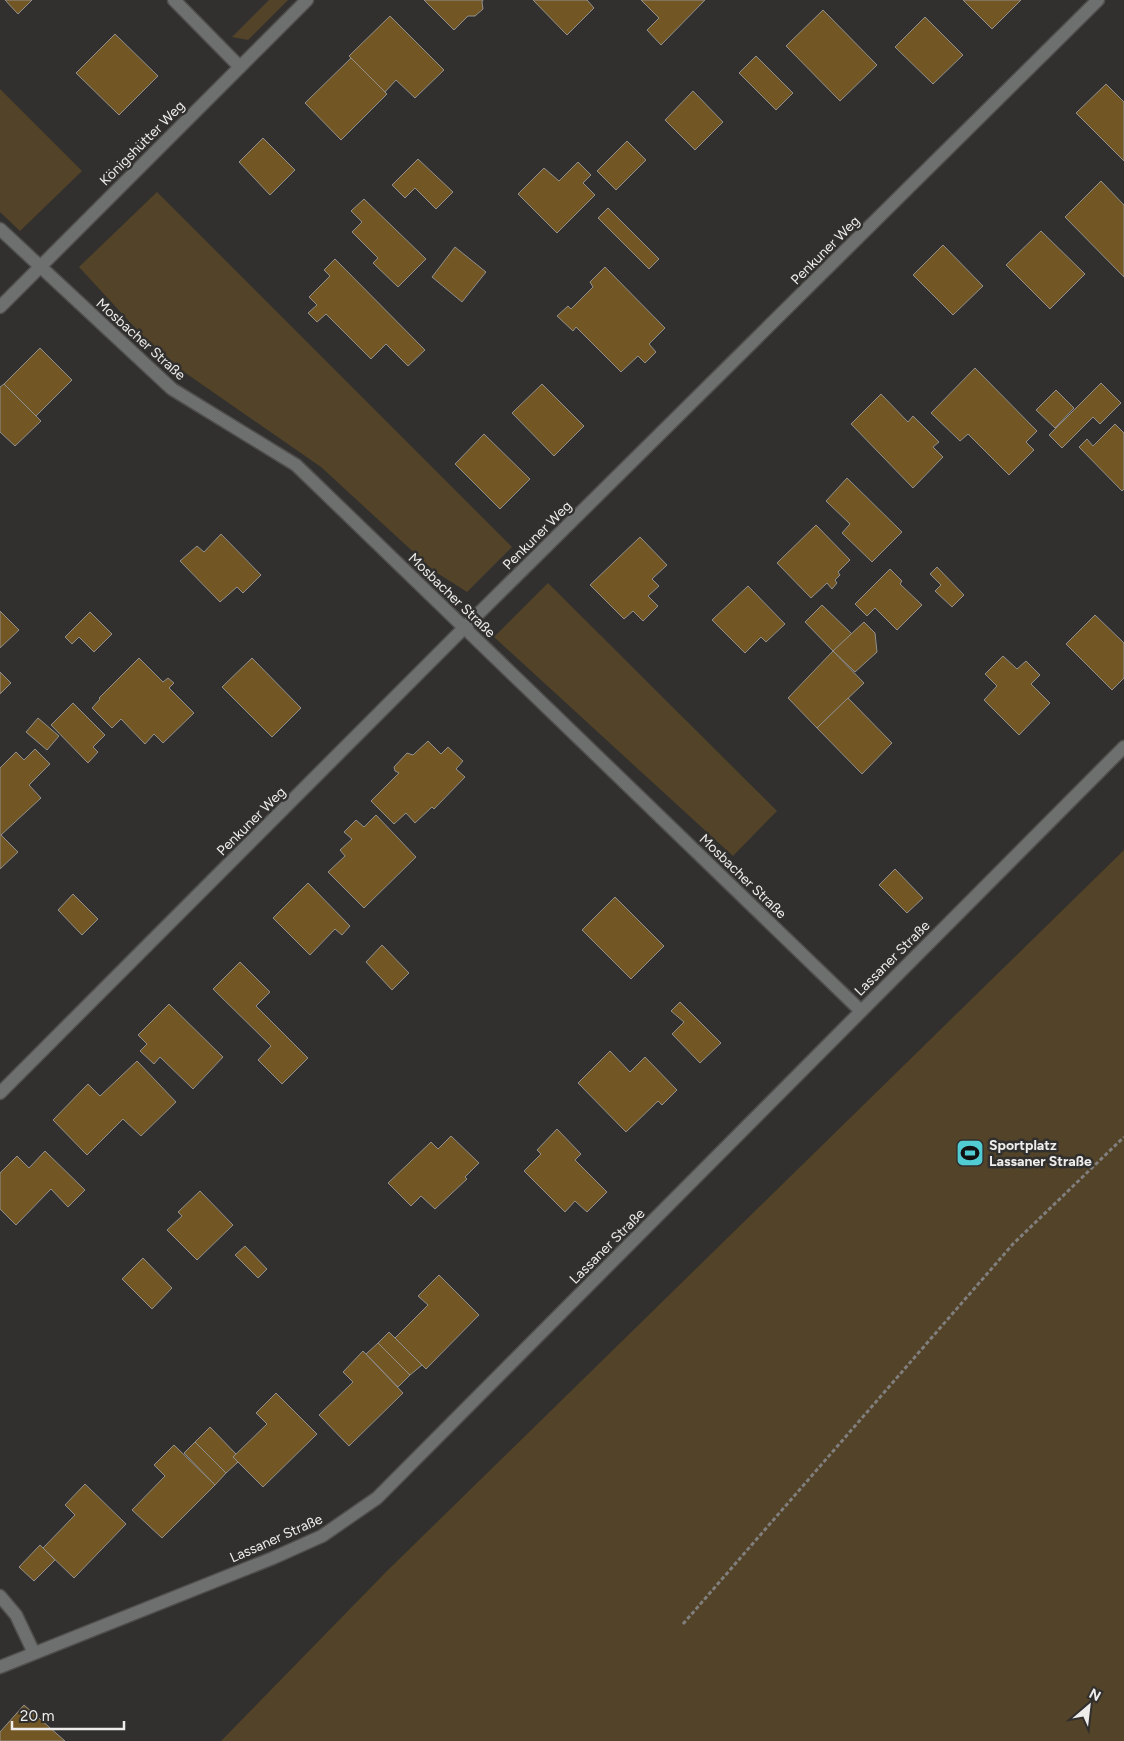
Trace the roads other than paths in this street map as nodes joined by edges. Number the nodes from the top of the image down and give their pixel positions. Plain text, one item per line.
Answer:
1 (174, 0) edge
2 (307, 0) edge
3 (1098, 0) edge
4 (240, 66) junction
5 (0, 229) edge
6 (40, 266) junction
7 (0, 307) edge
8 (465, 627) junction
9 (1124, 747) edge
10 (860, 1011) junction
11 (0, 1093) edge
12 (0, 1596) edge
13 (34, 1653) junction
14 (0, 1667) edge

1 - 4 street
2 - 4 street, Königshütter Weg
3 - 8 street, Penkuner Weg
4 - 6 street, Königshütter Weg
5 - 6 street, Mosbacher Straße
6 - 7 street, Königshütter Weg
6 - 8 street, Mosbacher Straße
8 - 10 street, Mosbacher Straße
8 - 11 street, Penkuner Weg
9 - 10 street, Lassaner Straße
10 - 13 street, Lassaner Straße
12 - 13 street
13 - 14 street, Lassaner Straße

